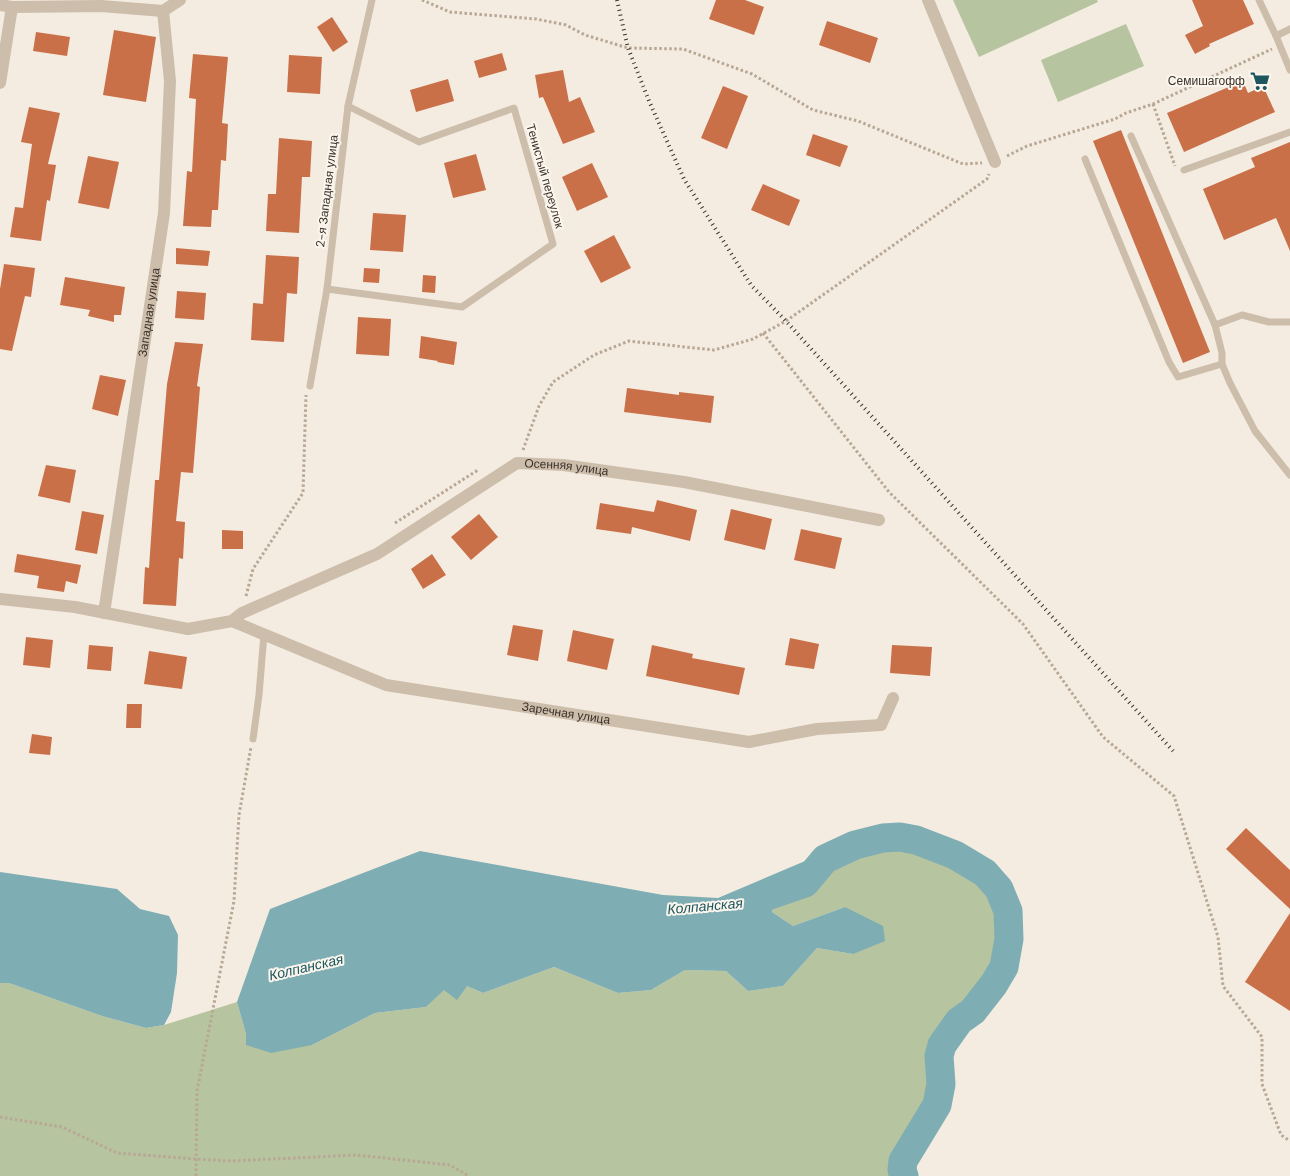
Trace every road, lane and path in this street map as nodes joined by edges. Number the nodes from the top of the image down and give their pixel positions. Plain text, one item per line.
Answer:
1 (180, 0) edge
2 (372, 0) edge
3 (422, 0) edge
4 (928, 0) edge
5 (1259, 0) edge
6 (54, 3) edge
7 (6, 6) edge
8 (164, 11) junction
9 (1290, 29) edge
10 (1276, 36) junction
11 (1279, 45) junction
12 (1290, 70) edge
13 (0, 83) edge
14 (1153, 104) junction
15 (348, 106) junction
16 (1290, 132) edge
17 (1131, 136) dead end
18 (1085, 159) dead end
19 (995, 162) junction
20 (1184, 170) joint
21 (327, 289) junction
22 (1290, 322) edge
23 (1215, 325) junction
24 (764, 333) junction
25 (1222, 364) junction
26 (310, 386) joint
27 (517, 463) junction
28 (482, 467) dead end
29 (1290, 475) edge
30 (879, 520) dead end
31 (393, 525) dead end
32 (0, 599) edge
33 (104, 613) junction
34 (237, 617) junction
35 (264, 634) junction
36 (893, 698) dead end
37 (253, 739) joint
38 (0, 1117) edge
39 (1290, 1141) edge
40 (196, 1159) junction
41 (196, 1176) edge
42 (469, 1176) edge

1 - 8 street
2 - 15 lane, 2-я Западная улица
3 - 19 path
4 - 19 street
5 - 10 lane
6 - 7 street
6 - 8 street
7 - 13 street
8 - 33 street, Западная улица
9 - 10 lane
10 - 11 lane
11 - 12 lane
11 - 14 path
14 - 19 path
14 - 20 path
15 - 21 lane, 2-я Западная улица
15 - 21 lane, Тенистый переулок
16 - 20 lane
17 - 23 lane
18 - 25 lane
19 - 24 path
21 - 26 lane, 2-я Западная улица
22 - 23 lane
23 - 25 lane
24 - 27 path
24 - 39 path
25 - 29 lane
26 - 34 path
27 - 30 street, Осенняя улица
27 - 34 street, Осенняя улица
28 - 31 path
32 - 33 street
33 - 34 street
34 - 35 street, Заречная улица
35 - 36 street, Заречная улица
35 - 37 lane
37 - 40 path
38 - 40 path
40 - 41 path
40 - 42 path

